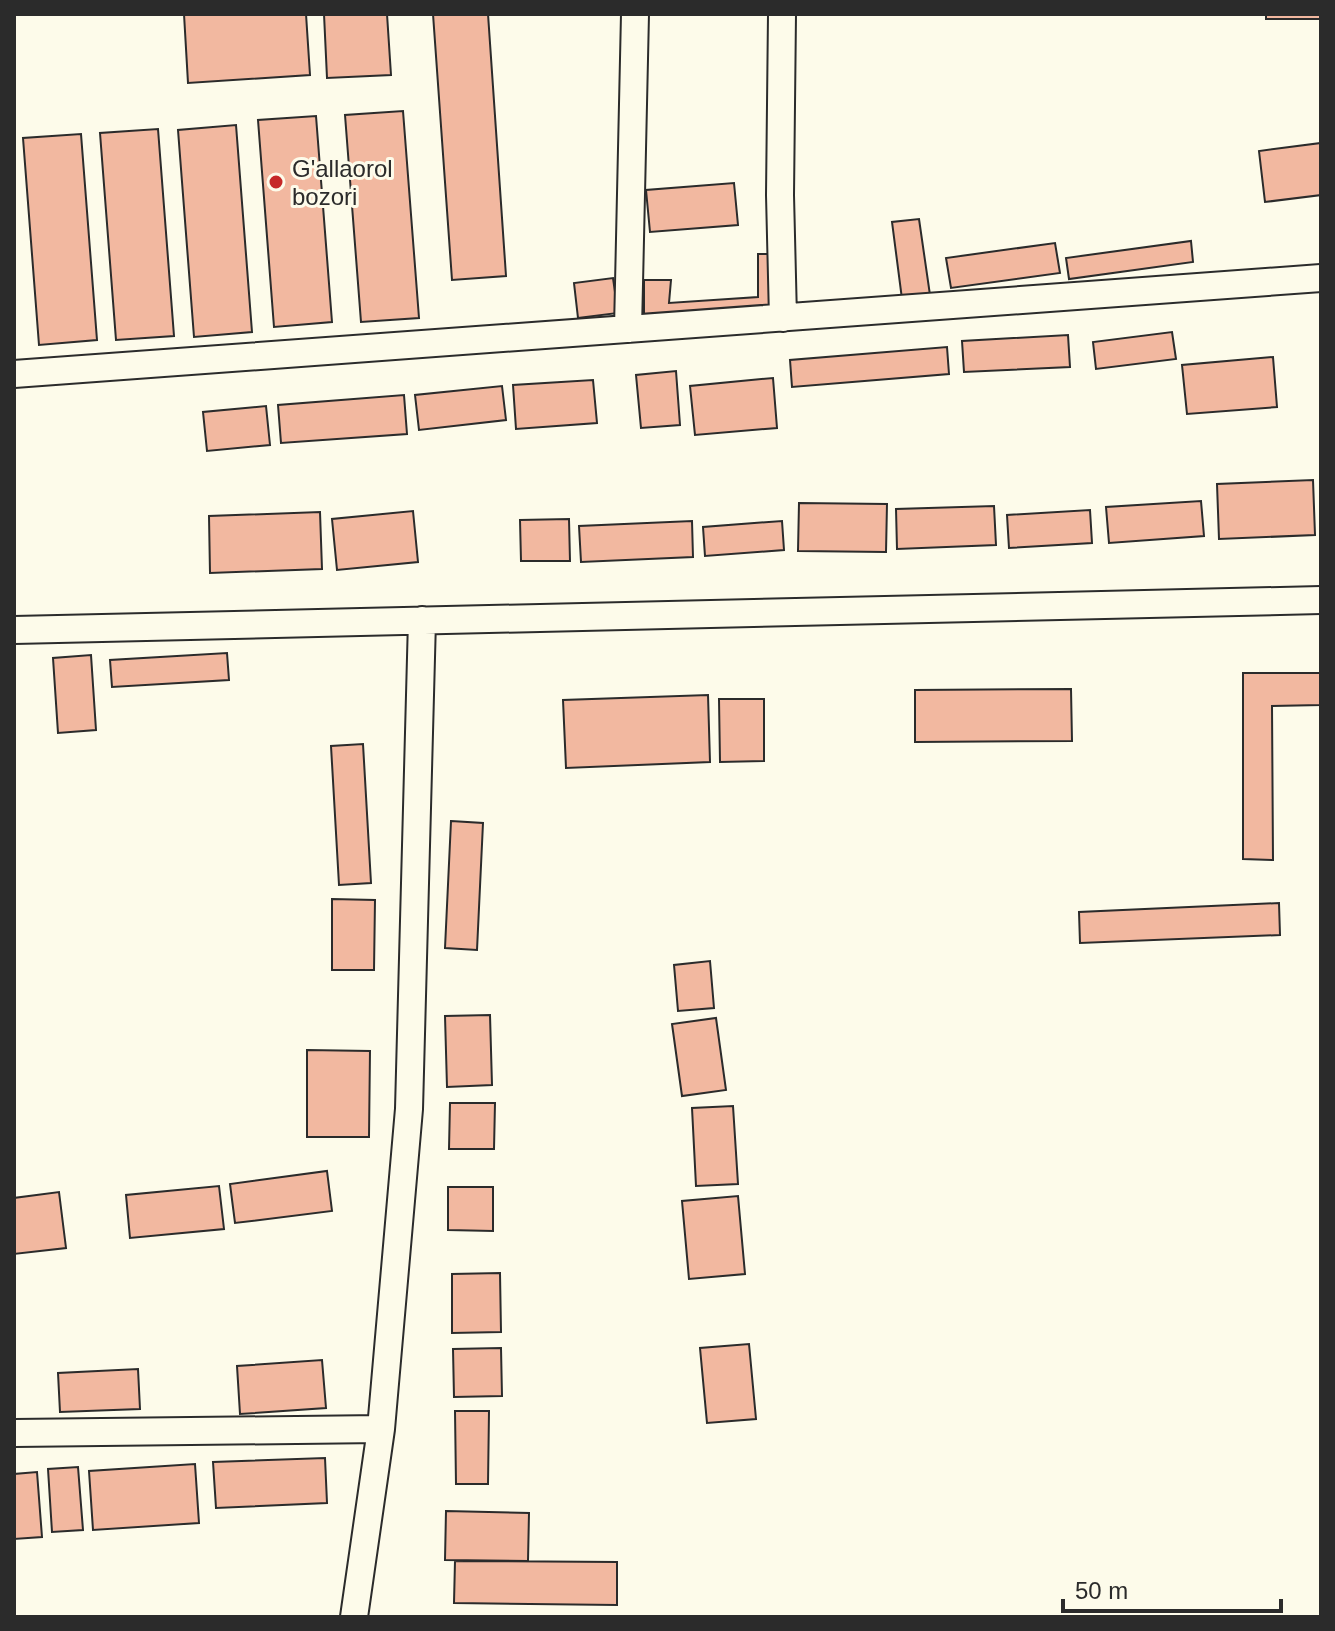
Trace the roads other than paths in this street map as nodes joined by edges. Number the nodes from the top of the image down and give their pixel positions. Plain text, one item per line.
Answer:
1 (635, 14) edge
2 (782, 14) edge
3 (1321, 278) edge
4 (783, 318) junction
5 (628, 329) junction
6 (14, 374) edge
7 (1321, 600) edge
8 (422, 620) junction
9 (14, 630) edge
10 (381, 1429) junction
11 (14, 1433) edge
12 (354, 1617) edge

1 - 5 street
2 - 4 street
3 - 4 street
4 - 5 street
5 - 6 street
7 - 8 street
8 - 9 street
8 - 10 street
10 - 11 street
10 - 12 street

